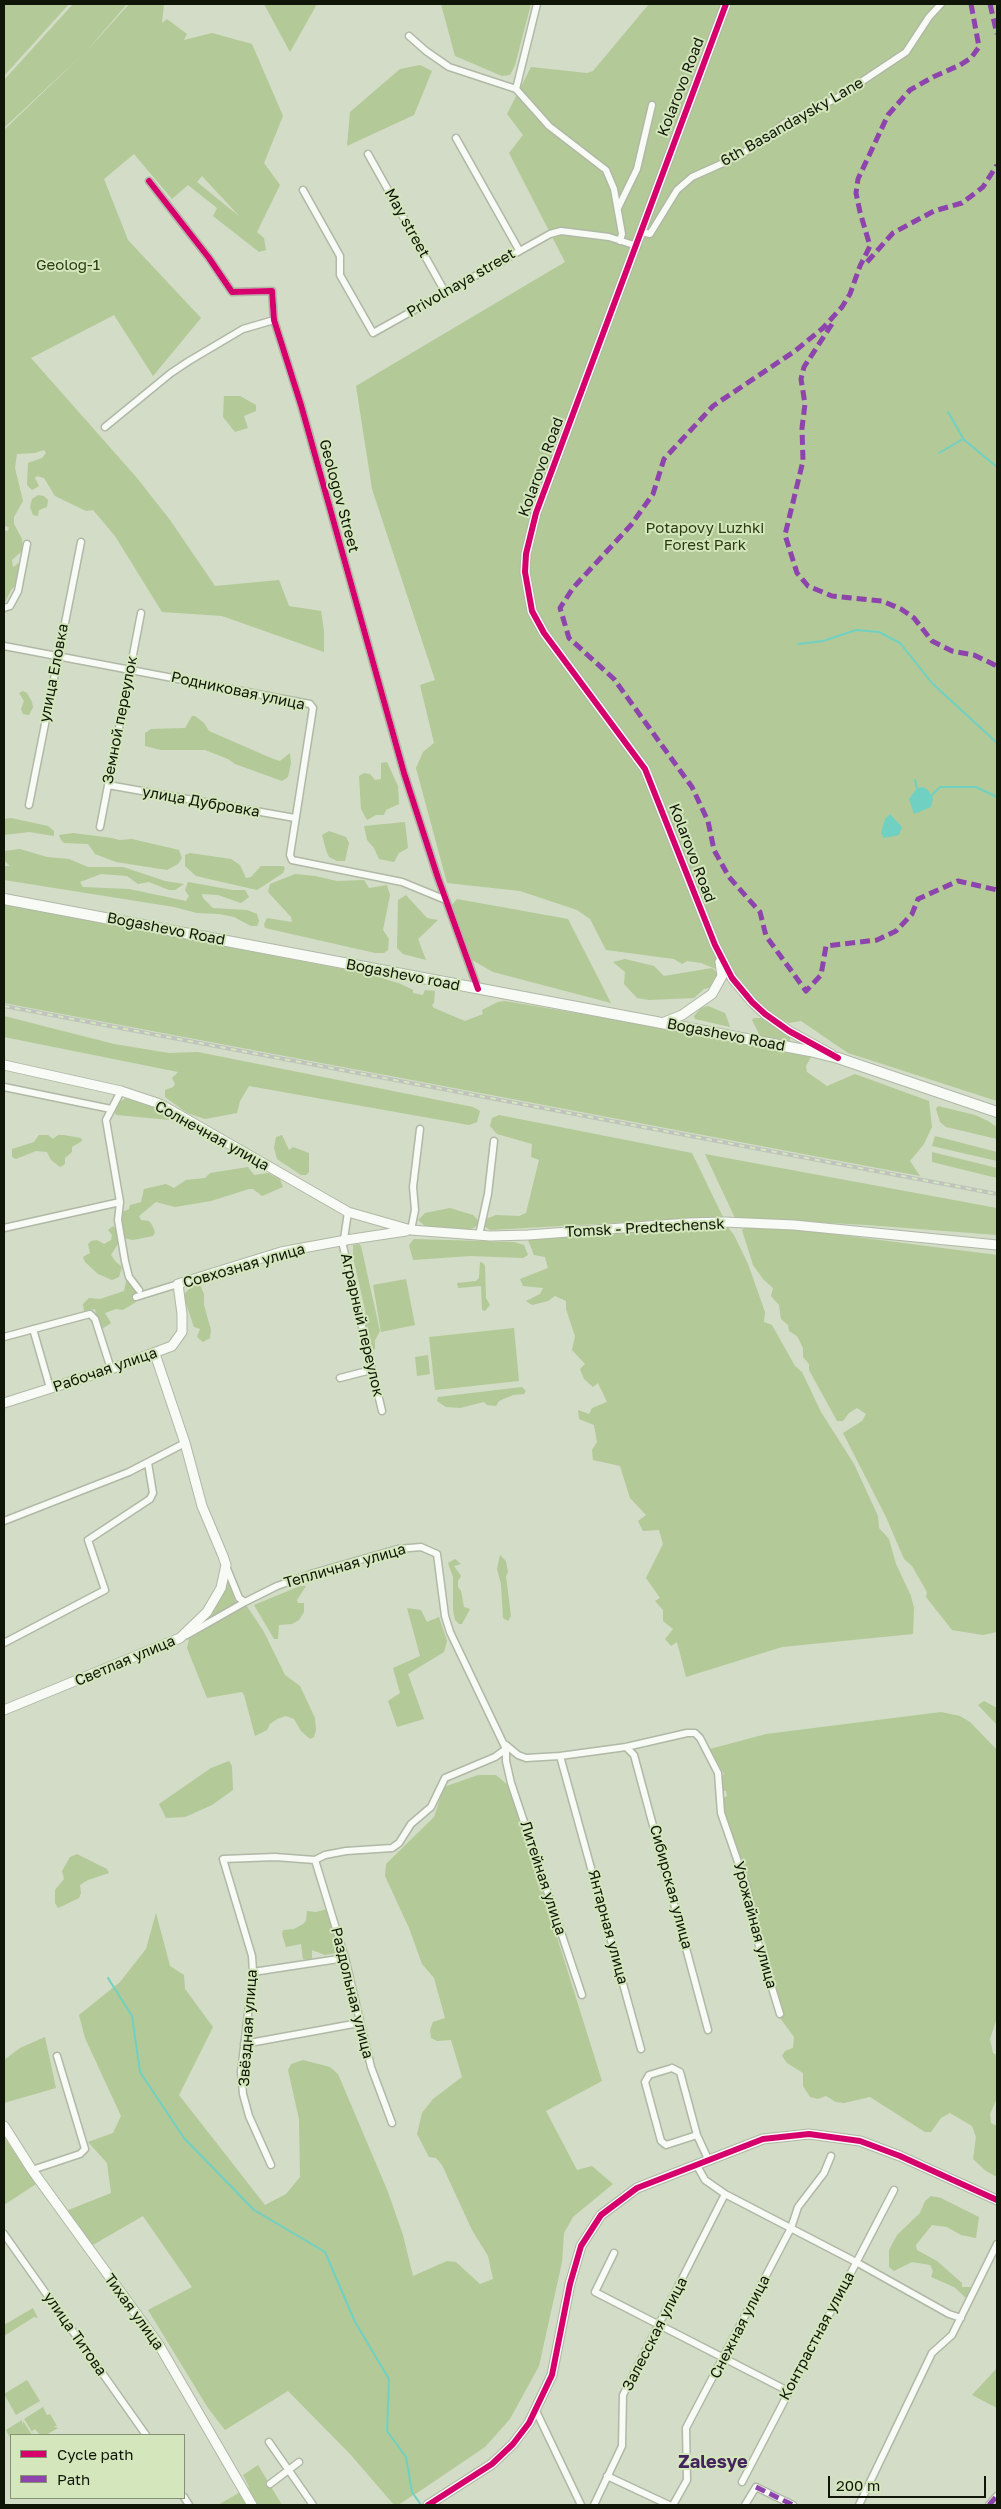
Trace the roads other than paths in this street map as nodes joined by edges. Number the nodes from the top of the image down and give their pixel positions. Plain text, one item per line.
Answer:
1 (537, 4) edge
2 (726, 4) edge
3 (941, 4) edge
4 (409, 36) dead end
5 (516, 89) junction
6 (652, 105) dead end
7 (456, 138) dead end
8 (368, 154) dead end
9 (149, 182) dead end
10 (303, 190) dead end
11 (618, 209) junction
12 (642, 232) junction
13 (620, 241) junction
14 (637, 246) junction
15 (518, 250) junction
16 (445, 292) junction
17 (274, 320) junction
18 (105, 427) dead end
19 (81, 542) dead end
20 (27, 544) dead end
21 (4, 608) edge
22 (141, 613) dead end
23 (4, 646) edge
24 (57, 657) junction
25 (130, 670) junction
26 (108, 785) junction
27 (29, 805) dead end
28 (295, 818) junction
29 (100, 827) dead end
30 (4, 899) edge
31 (446, 900) junction
32 (715, 945) junction
33 (732, 978) junction
34 (719, 984) junction
35 (478, 989) junction
36 (682, 1015) junction
37 (662, 1022) junction
38 (682, 1026) junction
39 (802, 1038) junction
40 (798, 1049) junction
41 (838, 1058) junction
42 (4, 1065) edge
43 (4, 1087) edge
44 (122, 1092) junction
45 (111, 1109) junction
46 (997, 1112) edge
47 (420, 1129) dead end
48 (494, 1141) dead end
49 (120, 1202) junction
50 (348, 1212) junction
51 (4, 1228) edge
52 (412, 1230) junction
53 (479, 1235) junction
54 (346, 1240) junction
55 (997, 1245) edge
56 (178, 1284) junction
57 (33, 1329) junction
58 (4, 1337) edge
59 (155, 1354) junction
60 (111, 1369) junction
61 (371, 1370) junction
62 (340, 1378) dead end
63 (50, 1388) junction
64 (4, 1403) edge
65 (382, 1411) dead end
66 (185, 1443) junction
67 (148, 1463) junction
68 (4, 1521) edge
69 (226, 1565) junction
70 (245, 1602) junction
71 (180, 1638) junction
72 (4, 1643) edge
73 (4, 1710) edge
74 (502, 1740) junction
75 (626, 1747) junction
76 (506, 1749) junction
77 (560, 1756) junction
78 (315, 1860) junction
79 (345, 1958) junction
80 (253, 1972) junction
81 (582, 1995) dead end
82 (780, 2014) dead end
83 (359, 2023) junction
84 (708, 2030) dead end
85 (244, 2044) junction
86 (641, 2050) dead end
87 (57, 2056) dead end
88 (392, 2124) dead end
89 (4, 2126) edge
90 (697, 2135) junction
91 (832, 2156) dead end
92 (708, 2159) junction
93 (696, 2164) junction
94 (271, 2165) dead end
95 (32, 2170) junction
96 (894, 2190) dead end
97 (725, 2194) junction
98 (997, 2200) edge
99 (791, 2228) junction
100 (4, 2234) edge
101 (997, 2244) edge
102 (614, 2253) dead end
103 (856, 2262) junction
104 (961, 2318) junction
105 (660, 2326) junction
106 (724, 2359) junction
107 (788, 2391) junction
108 (536, 2411) junction
109 (145, 2434) edge
110 (269, 2442) dead end
111 (299, 2462) dead end
112 (289, 2471) junction
113 (608, 2476) junction
114 (742, 2482) dead end
115 (270, 2484) dead end
116 (997, 2496) edge
117 (252, 2505) edge
118 (312, 2505) edge
119 (428, 2505) edge
120 (581, 2505) edge
121 (594, 2505) edge
122 (671, 2505) edge
123 (746, 2505) edge
124 (793, 2505) edge
125 (859, 2505) edge
126 (989, 2505) edge

1 - 5 street
2 - 12 street, Kolarovo Road
3 - 12 street, 6th Basandaysky Lane
4 - 5 street
5 - 11 street
6 - 11 street
7 - 15 street
8 - 16 street, May street
9 - 17 street, Geologov Street
10 - 16 street, Privolnaya street
11 - 13 street
12 - 14 street, Kolarovo Road
13 - 14 street, Privolnaya street
13 - 15 street, Privolnaya street
14 - 32 street, Kolarovo Road
15 - 16 street, Privolnaya street
17 - 18 street
17 - 31 street, Geologov Street
19 - 24 street, улица Еловка
20 - 21 street
22 - 25 street, Земной переулок
23 - 24 street, Родниковая улица
24 - 25 street, Родниковая улица
24 - 27 street, улица Еловка
25 - 26 street, Земной переулок
25 - 28 street, Родниковая улица
26 - 28 street, улица Дубровка
26 - 29 street, Земной переулок
28 - 31 street, Родниковая улица
30 - 35 main road, Bogashevo road
31 - 35 street, Geologov Street
32 - 33 street
32 - 34 street
33 - 34 street
33 - 39 street
34 - 36 street
35 - 37 main road, Bogashevo Road
36 - 37 street
36 - 38 street
37 - 38 main road, Bogashevo Road
38 - 40 main road, Bogashevo Road
39 - 40 street
39 - 41 street
40 - 41 main road, Bogashevo Road
41 - 46 main road, Bogashevo Road
42 - 44 street, Солнечная улица
43 - 45 street
44 - 45 street
44 - 50 street, Солнечная улица
45 - 49 street
47 - 52 street
48 - 53 street
49 - 51 street
49 - 56 street, Совхозная улица
50 - 52 street, Солнечная улица
50 - 54 street, Аграрный переулок
52 - 53 street, Tomsk - Predtechensk
52 - 54 street, Совхозная улица
53 - 55 street, Tomsk - Predtechensk
54 - 56 street, Совхозная улица
54 - 61 street, Аграрный переулок
56 - 59 street, Рабочая улица
57 - 58 street
57 - 60 street
57 - 63 street
59 - 60 street, Рабочая улица
59 - 66 street
60 - 63 street, Рабочая улица
61 - 62 street
61 - 65 street, Аграрный переулок
63 - 64 street, Рабочая улица
66 - 67 street
66 - 69 street
67 - 68 street
67 - 72 street
69 - 70 street
69 - 71 street, Светлая улица
70 - 71 street, Тепличная улица
70 - 74 street, Тепличная улица
71 - 73 street, Светлая улица
74 - 76 street
74 - 77 street
75 - 77 street
75 - 82 street, Урожайная улица
75 - 84 street, Сибирская улица
76 - 78 street
76 - 81 street, Литейная улица
77 - 86 street, Янтарная улица
78 - 79 street, Раздольная улица
78 - 80 street, Звёздная улица
79 - 80 street
79 - 83 street, Раздольная улица
80 - 85 street, Звёздная улица
83 - 85 street
83 - 88 street, Раздольная улица
85 - 94 street, Звёздная улица
87 - 95 street
89 - 95 street, Тихая улица
90 - 90 street
90 - 92 street
91 - 99 street, Снежная улица
92 - 93 street
92 - 98 street
93 - 97 street
93 - 108 street
95 - 117 street, Тихая улица
96 - 103 street, Контрастная улица
97 - 99 street
97 - 105 street, Залесская улица
99 - 103 street
99 - 106 street, Снежная улица
100 - 109 street, улица Титова
101 - 104 street
102 - 105 street
103 - 104 street
103 - 107 street, Контрастная улица
104 - 125 street
105 - 106 street
105 - 113 street, Залесская улица
106 - 107 street
106 - 122 street, Снежная улица
107 - 114 street, Контрастная улица
108 - 119 street
108 - 120 street
110 - 112 street
111 - 112 street
112 - 115 street
112 - 118 street
113 - 121 street, Залесская улица
113 - 122 street
116 - 126 street
123 - 124 street

